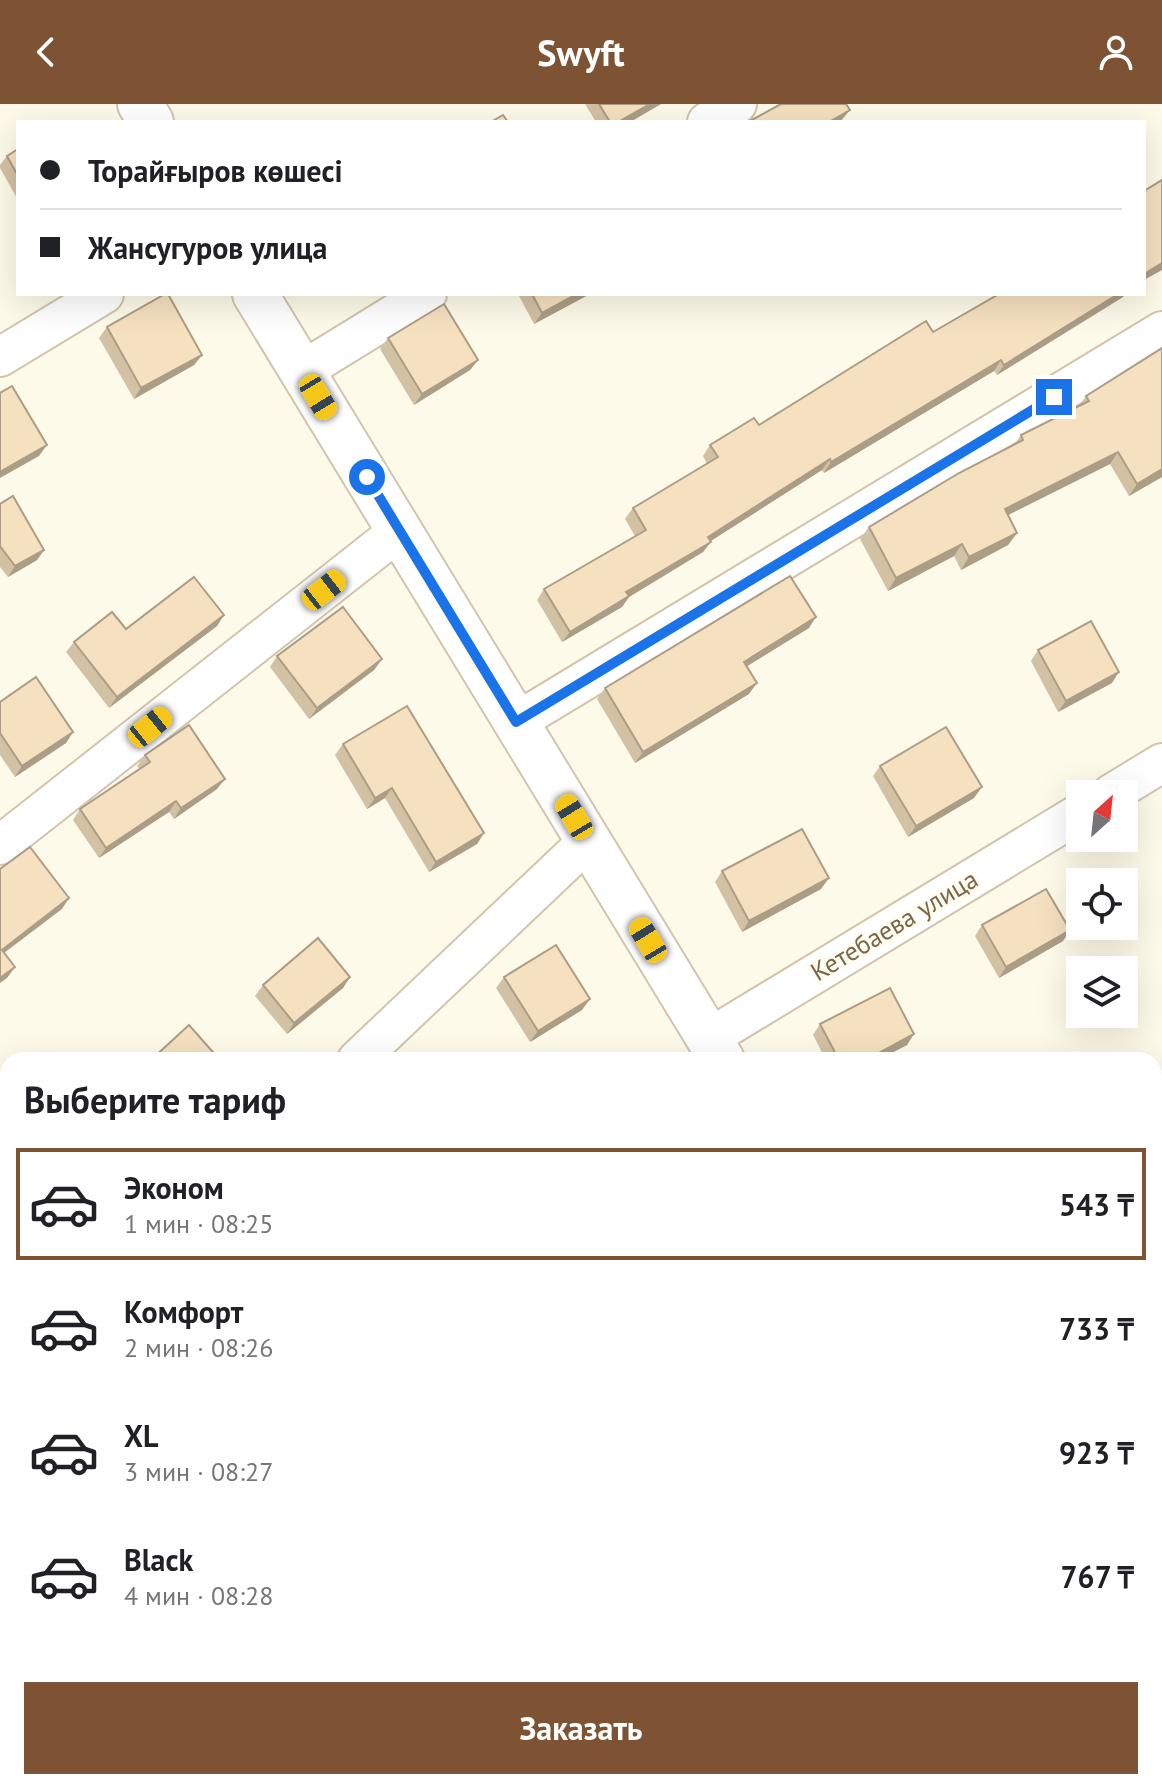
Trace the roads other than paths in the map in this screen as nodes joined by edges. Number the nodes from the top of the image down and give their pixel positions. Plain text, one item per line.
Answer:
1 (737, 104) edge
2 (710, 120) edge
3 (101, 296) edge
4 (256, 296) edge
5 (424, 296) edge
6 (1162, 331) edge
7 (0, 357) edge
8 (302, 371) junction
9 (399, 531) junction
10 (516, 722) junction
11 (1162, 763) edge
12 (1134, 780) edge
13 (1066, 822) edge
14 (588, 841) junction
15 (0, 845) edge
16 (715, 1049) edge
17 (365, 1052) edge

1 - 2 street
3 - 7 street
4 - 8 street
5 - 8 street
6 - 10 street
8 - 9 street
9 - 10 street
9 - 15 street
10 - 14 street
11 - 12 street
13 - 16 street, Кетебаева улица
14 - 16 street
14 - 17 street

